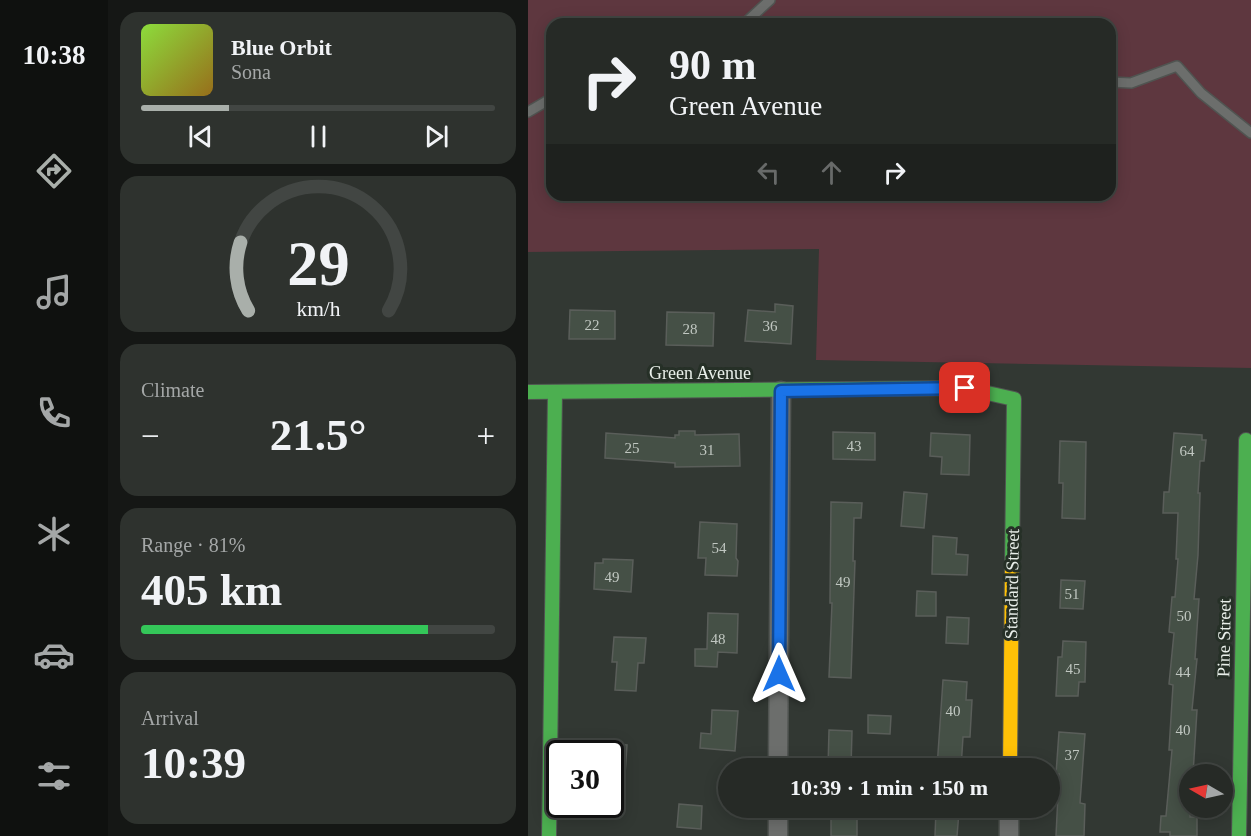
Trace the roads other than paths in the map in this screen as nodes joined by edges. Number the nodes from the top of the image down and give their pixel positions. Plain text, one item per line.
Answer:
1 (770, 0) edge
2 (750, 18) edge
3 (1116, 82) edge
4 (546, 102) edge
5 (528, 112) edge
6 (1251, 133) edge
7 (781, 391) junction
8 (528, 392) edge
9 (555, 393) junction
10 (1014, 399) joint
11 (1246, 440) dead end
12 (778, 758) edge
13 (1010, 758) edge
14 (778, 818) edge
15 (1009, 818) edge
16 (549, 836) edge
17 (778, 836) edge
18 (1009, 836) edge
19 (1239, 836) edge

1 - 2 lane
3 - 6 lane
4 - 5 lane
7 - 9 street, Green Avenue
7 - 10 street, Green Avenue
7 - 12 street
8 - 9 street, Green Avenue
9 - 16 street
10 - 13 street, Standard Street
11 - 19 street, Pine Street
14 - 17 street
15 - 18 street

